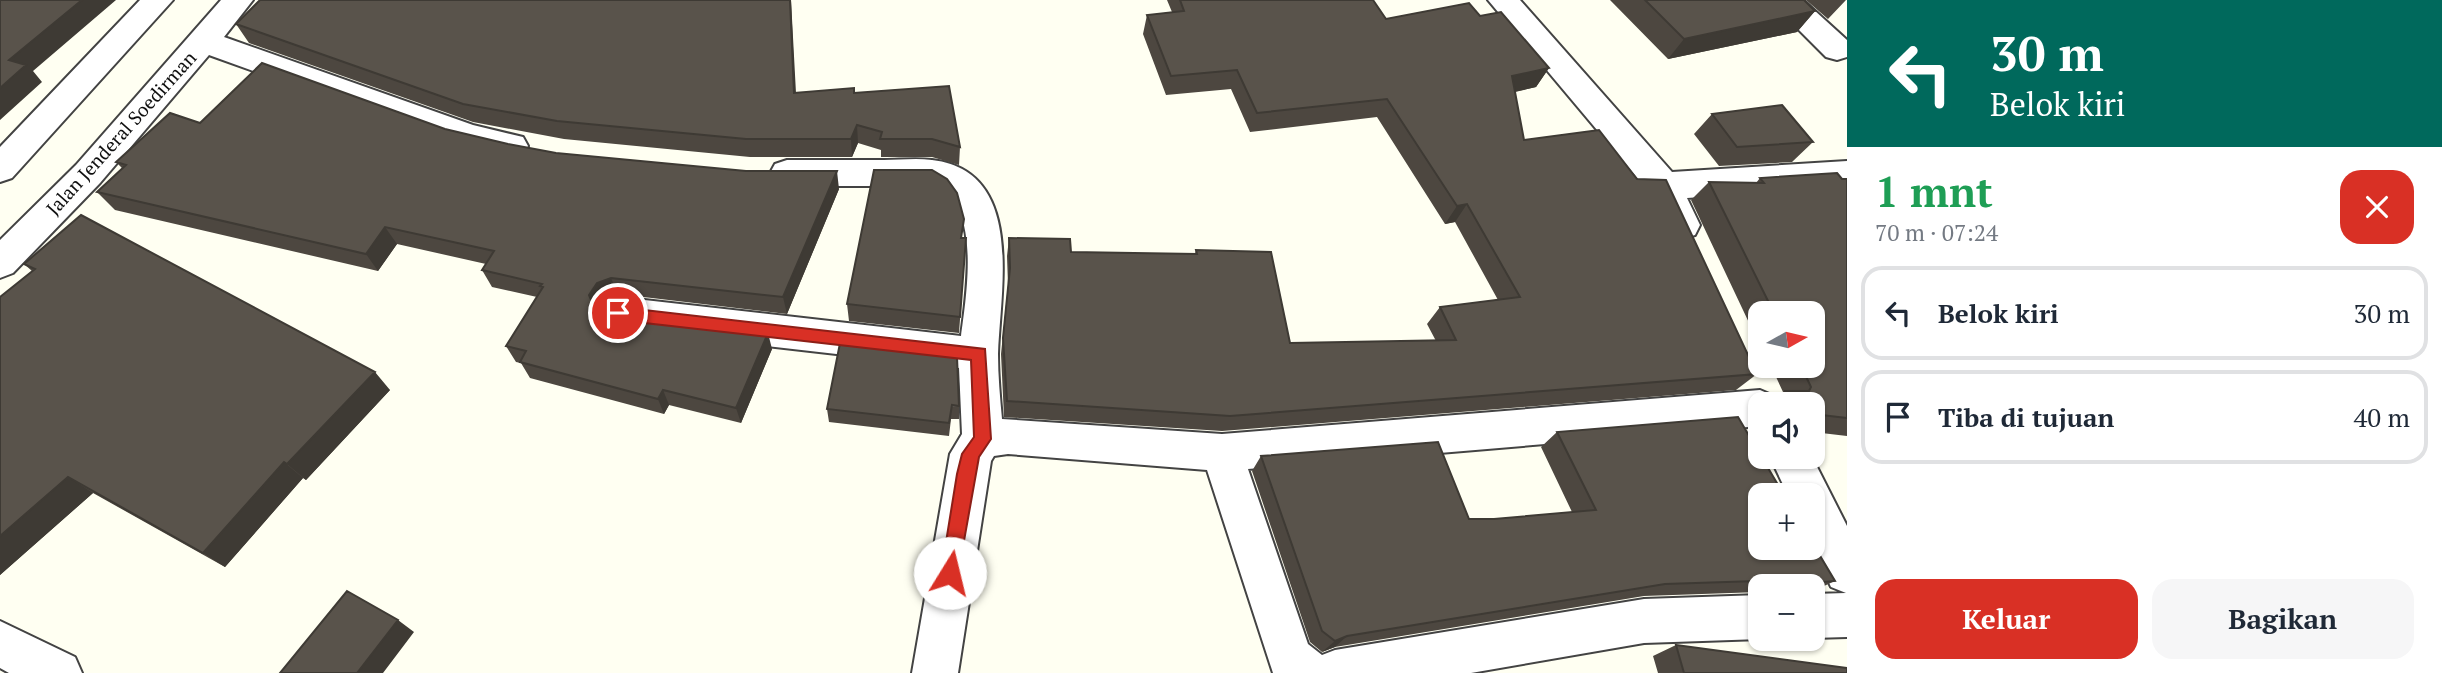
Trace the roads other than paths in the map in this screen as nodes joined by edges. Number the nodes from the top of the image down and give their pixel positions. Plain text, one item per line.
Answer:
1 (158, 0) edge
2 (238, 0) edge
3 (1503, 0) edge
4 (1784, 0) edge
5 (202, 41) junction
6 (1837, 49) dead end
7 (540, 151) edge
8 (0, 169) edge
9 (750, 173) edge
10 (1847, 174) edge
11 (1664, 186) junction
12 (1698, 259) edge
13 (0, 263) edge
14 (618, 313) edge
15 (979, 354) junction
16 (1748, 398) edge
17 (983, 439) junction
18 (1222, 453) junction
19 (1825, 527) edge
20 (1847, 572) edge
21 (1847, 615) edge
22 (1825, 616) edge
23 (1748, 617) edge
24 (0, 644) edge
25 (59, 673) edge
26 (934, 673) edge
27 (1308, 673) edge
28 (1335, 673) edge

1 - 8 street
2 - 5 street, Jalan Jenderal Soedirman
3 - 11 street
4 - 6 street
5 - 7 street
5 - 13 street, Jalan Jenderal Soedirman
9 - 15 street
10 - 11 street
11 - 12 street
14 - 15 street
15 - 17 street
16 - 18 street
17 - 18 street
17 - 26 street
18 - 27 street
19 - 20 street
21 - 22 street
23 - 28 street
24 - 25 street

